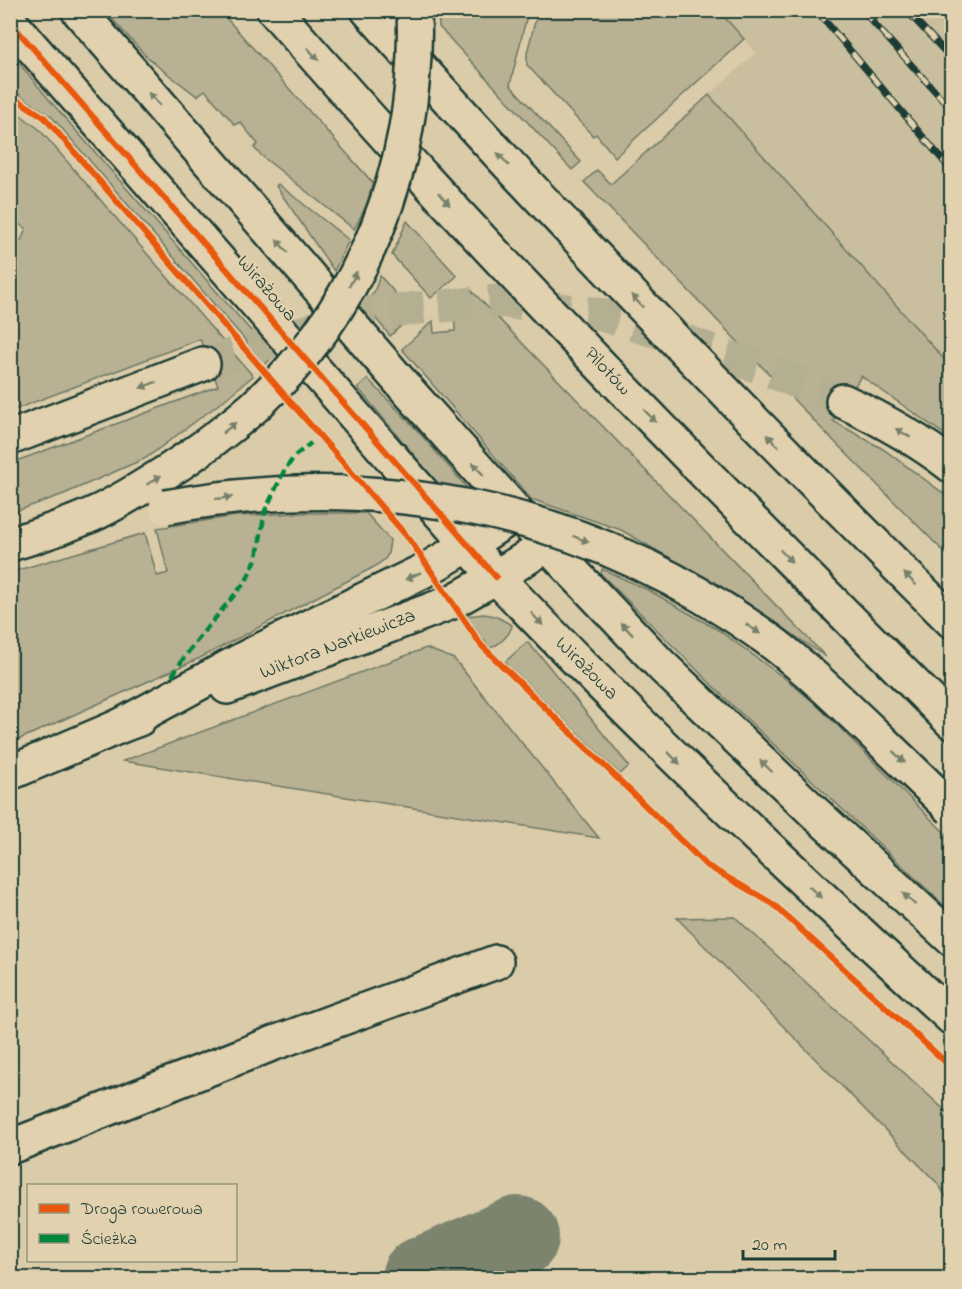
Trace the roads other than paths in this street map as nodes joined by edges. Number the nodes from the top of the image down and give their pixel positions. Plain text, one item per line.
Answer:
1 (78, 10) edge
2 (274, 10) edge
3 (368, 10) edge
4 (414, 10) edge
5 (10, 22) edge
6 (203, 364) tunnel mouth
7 (843, 401) tunnel mouth
8 (10, 438) edge
9 (951, 466) edge
10 (517, 513) junction
11 (46, 533) junction
12 (10, 544) edge
13 (547, 544) junction
14 (468, 545) junction
15 (496, 577) junction
16 (951, 621) edge
17 (951, 722) edge
18 (120, 726) junction
19 (10, 773) edge
20 (951, 809) edge
21 (951, 939) edge
22 (496, 962) dead end
23 (951, 1018) edge
24 (10, 1147) edge

10 -> 1 main road, Wirażowa
2 -> 17 main road, Pilotów
16 -> 3 main road
11 -> 4 main road, bridge
5 - 14 main road, Wirażowa
6 -> 8 main road
9 -> 7 main road
10 - 13 main road, Wirażowa
10 - 14 main road, Wiktora Narkiewicza
11 - 12 main road
11 -> 20 main road, bridge
13 - 15 main road, Wiktora Narkiewicza
21 -> 13 main road, Wirażowa
14 - 15 main road, Wirażowa
14 -> 18 main road, Wiktora Narkiewicza
15 - 18 main road, Wiktora Narkiewicza
15 -> 23 main road, Wirażowa
18 - 19 main road, Wiktora Narkiewicza
22 - 24 main road

